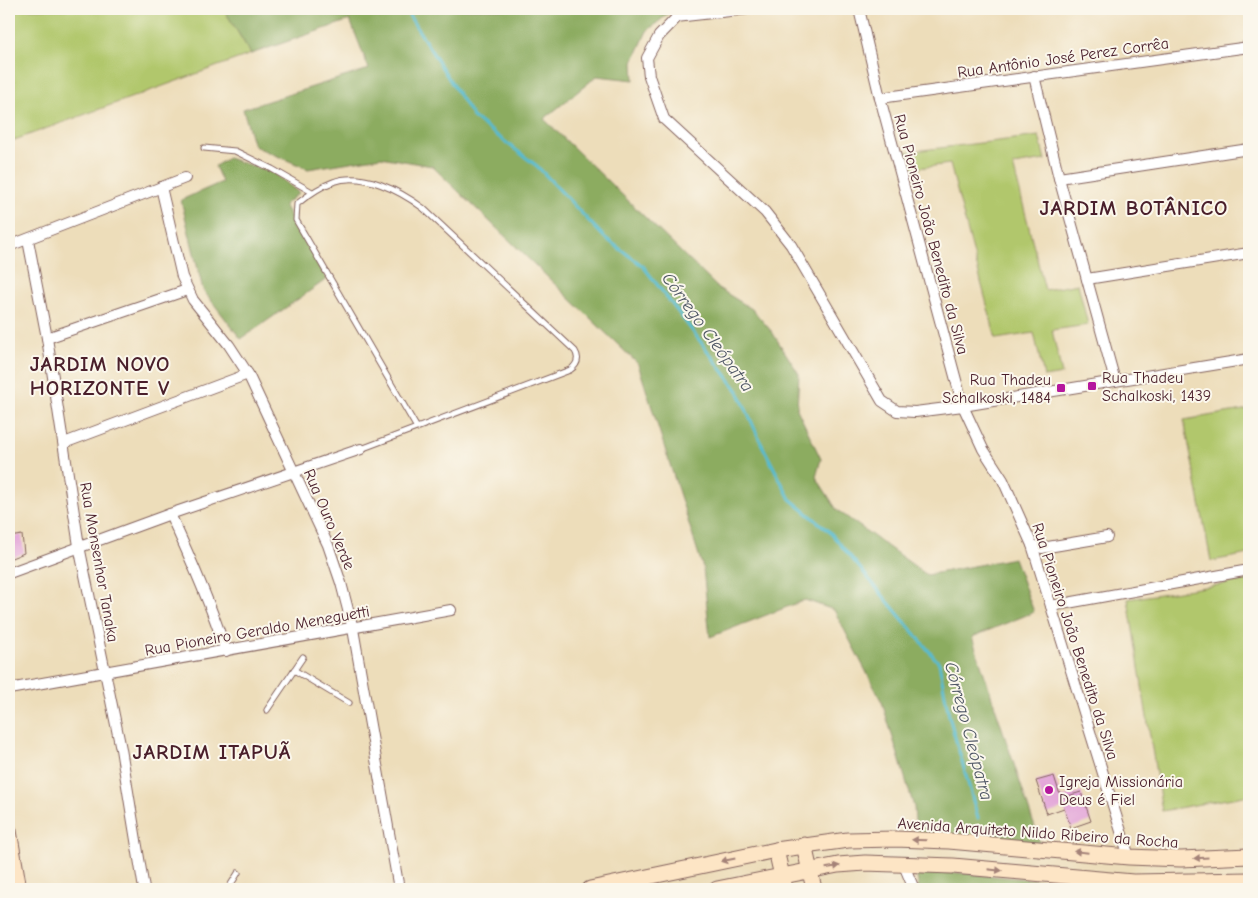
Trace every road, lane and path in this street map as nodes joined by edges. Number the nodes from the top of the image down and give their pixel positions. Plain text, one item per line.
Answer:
1 (685, 9) edge
2 (748, 9) edge
3 (859, 9) edge
4 (676, 17) junction
5 (1249, 47) edge
6 (1034, 76) junction
7 (880, 98) junction
8 (204, 148) dead end
9 (1249, 148) edge
10 (185, 178) dead end
11 (1058, 178) junction
12 (161, 187) junction
13 (312, 192) junction
14 (28, 240) junction
15 (9, 246) edge
16 (1249, 253) edge
17 (1087, 279) junction
18 (187, 290) junction
19 (47, 338) junction
20 (1249, 359) edge
21 (248, 374) junction
22 (1114, 381) junction
23 (963, 406) junction
24 (417, 428) junction
25 (64, 443) junction
26 (361, 449) joint
27 (294, 472) junction
28 (170, 514) junction
29 (1107, 537) dead end
30 (1032, 545) junction
31 (79, 546) junction
32 (1249, 570) edge
33 (9, 573) edge
34 (1051, 606) junction
35 (451, 610) dead end
36 (352, 628) junction
37 (226, 651) junction
38 (303, 657) dead end
39 (294, 670) junction
40 (105, 672) junction
41 (9, 689) edge
42 (349, 703) dead end
43 (267, 710) dead end
44 (9, 831) edge
45 (804, 845) junction
46 (776, 850) junction
47 (1249, 856) edge
48 (1129, 857) junction
49 (904, 863) junction
50 (810, 871) junction
51 (238, 873) dead end
52 (1249, 880) edge
53 (783, 883) edge
54 (1134, 886) edge
55 (19, 889) edge
56 (144, 889) edge
57 (228, 889) edge
58 (399, 889) edge
59 (590, 889) edge
60 (717, 889) edge
61 (814, 889) edge
62 (914, 889) edge

1 - 4 street
2 - 4 street
3 - 7 street, Rua Pioneiro João Benedito da Silva
4 - 23 street
5 - 6 street, Rua Antônio José Perez Corrêa
6 - 7 street, Rua Antônio José Perez Corrêa
6 - 11 street
7 - 23 street, Rua Pioneiro João Benedito da Silva
8 - 13 lane
9 - 11 street
10 - 12 street
11 - 17 street
12 - 14 street
12 - 18 street, Rua Ouro Verde
13 - 24 lane
13 - 24 lane
14 - 15 street
14 - 19 street, Rua Monsenhor Tanaka
16 - 17 street
17 - 22 street
18 - 19 street
18 - 21 street, Rua Ouro Verde
19 - 25 street, Rua Monsenhor Tanaka
20 - 22 street
21 - 25 street
21 - 27 street, Rua Ouro Verde
22 - 23 street
23 - 30 street, Rua Pioneiro João Benedito da Silva
24 - 26 lane
25 - 31 street, Rua Monsenhor Tanaka
26 - 27 street
27 - 28 street
27 - 36 street, Rua Ouro Verde
28 - 31 street
28 - 37 street
29 - 30 street
30 - 34 street, Rua Pioneiro João Benedito da Silva
31 - 33 street
31 - 40 street, Rua Monsenhor Tanaka
32 - 34 street
34 - 48 street, Rua Pioneiro João Benedito da Silva
35 - 36 street, Rua Pioneiro Geraldo Meneguetti
36 - 37 street, Rua Pioneiro Geraldo Meneguetti
36 - 58 street, Rua Ouro Verde
37 - 40 street, Rua Pioneiro Geraldo Meneguetti
38 - 39 lane
39 - 42 lane
39 - 43 lane
40 - 41 street, Rua Pioneiro Geraldo Meneguetti
40 - 56 street, Rua Monsenhor Tanaka
44 - 55 main road
45 - 46 main road, Avenida Arquiteto Nildo Ribeiro da Rocha
48 -> 45 main road, Avenida Arquiteto Nildo Ribeiro da Rocha
45 - 50 main road
46 - 53 main road
46 -> 59 main road, Avenida Arquiteto Nildo Ribeiro da Rocha
47 -> 48 main road, Avenida Arquiteto Nildo Ribeiro da Rocha
48 - 54 main road
50 -> 49 main road
49 -> 54 main road
49 - 62 street
50 - 53 main road
50 - 61 main road
51 - 57 lane
52 - 54 main road
53 - 60 main road

